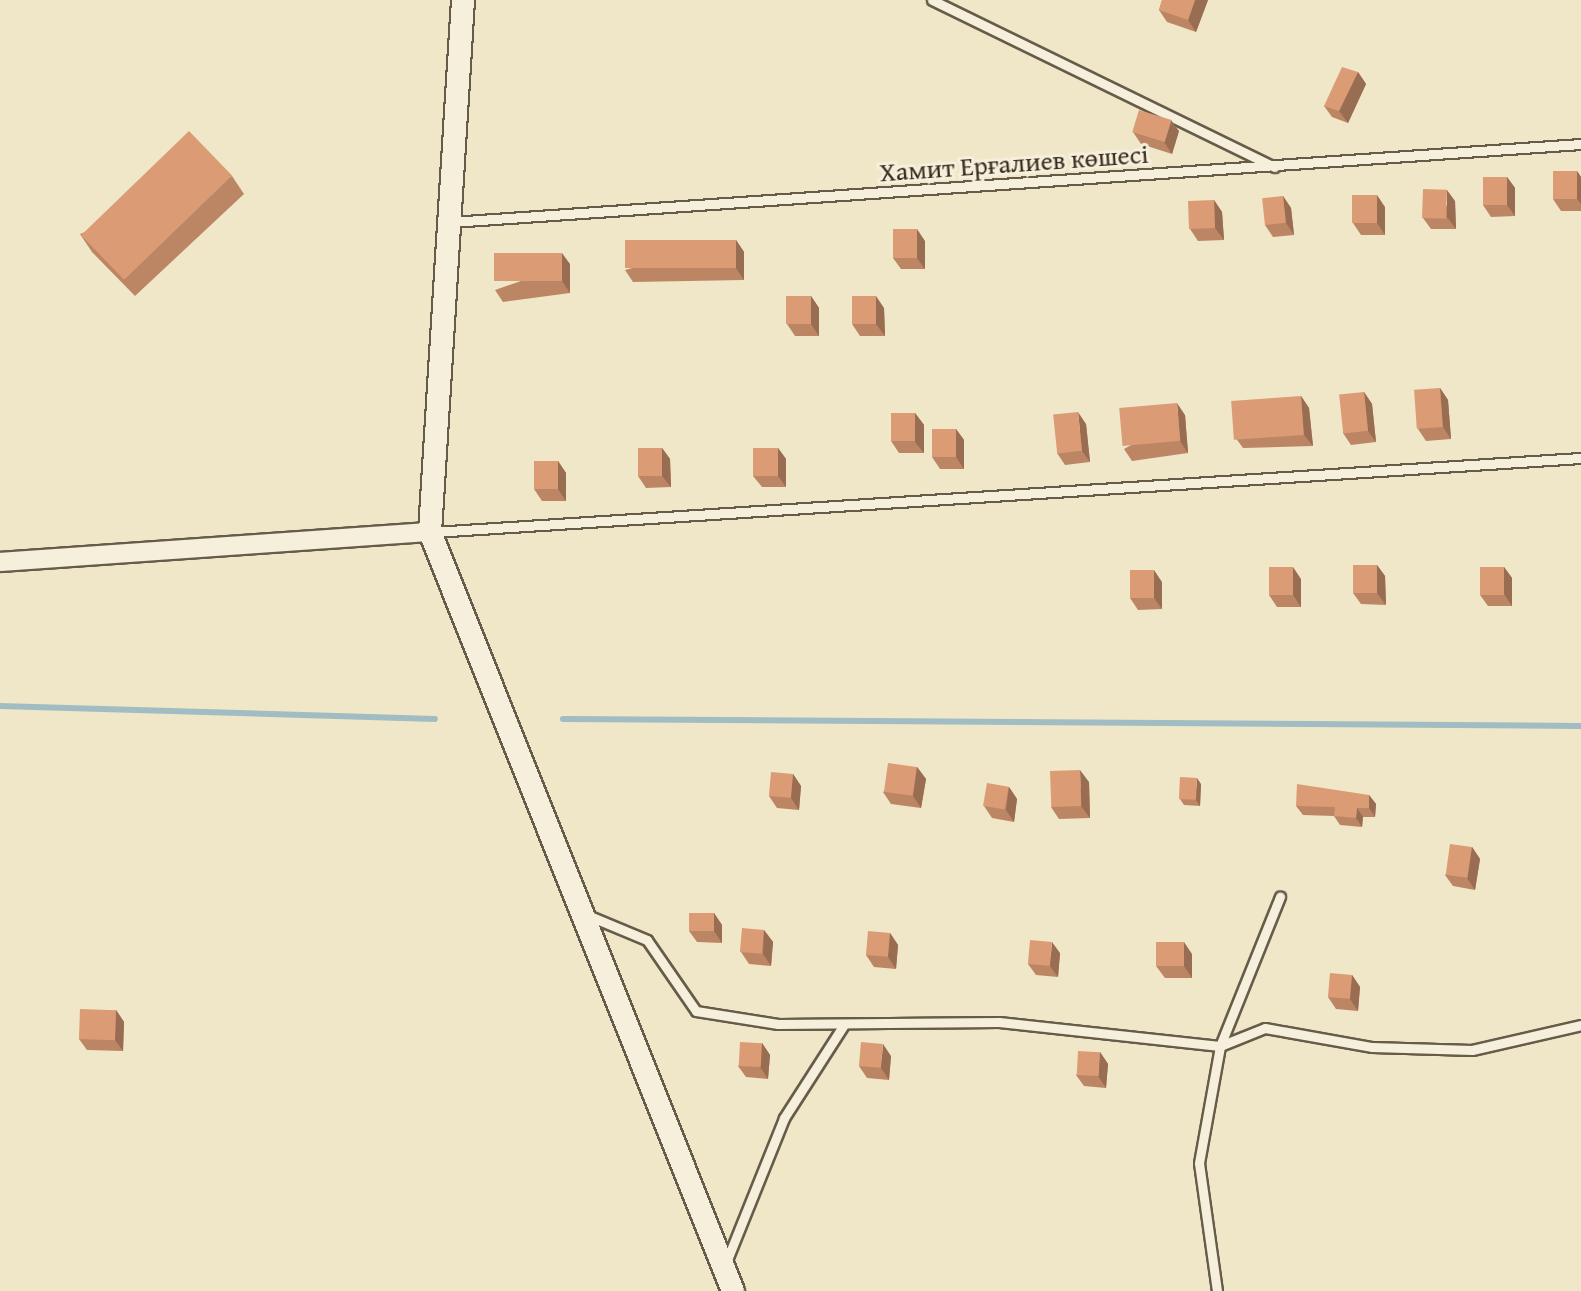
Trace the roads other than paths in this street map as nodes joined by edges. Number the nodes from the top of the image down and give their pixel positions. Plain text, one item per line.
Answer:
1 (463, 0) edge
2 (932, 0) edge
3 (1581, 144) edge
4 (1274, 167) junction
5 (450, 222) junction
6 (1581, 458) edge
7 (430, 532) junction
8 (0, 562) edge
9 (1280, 897) dead end
10 (584, 913) junction
11 (1581, 1025) edge
12 (843, 1026) junction
13 (1220, 1046) junction
14 (724, 1268) junction
15 (733, 1291) edge
16 (1217, 1291) edge

1 - 5 street
2 - 4 lane
3 - 4 lane, Хамит Ерғалиев көшесі
4 - 5 lane, Хамит Ерғалиев көшесі
5 - 7 street
6 - 7 lane
7 - 8 street
7 - 10 street
9 - 13 lane
10 - 12 lane
10 - 14 street
11 - 13 lane
12 - 13 lane
12 - 14 lane
13 - 16 lane
14 - 15 street

